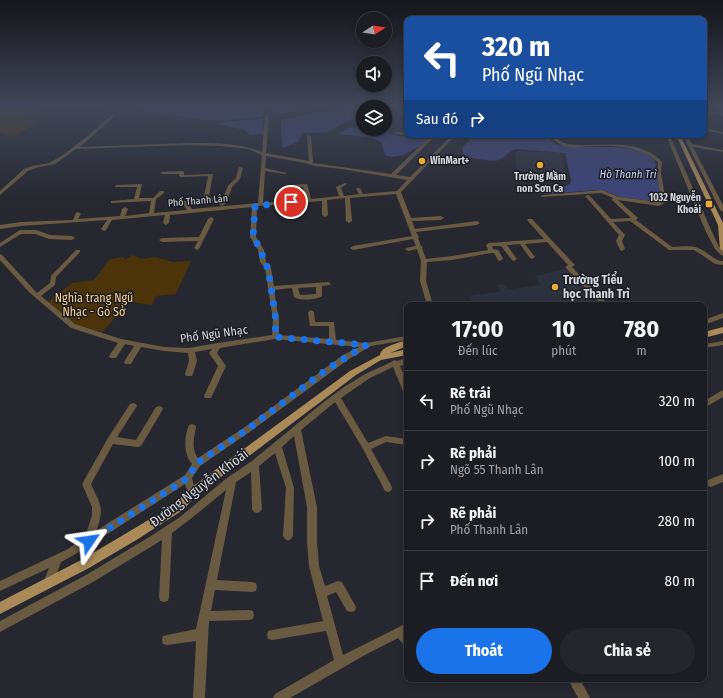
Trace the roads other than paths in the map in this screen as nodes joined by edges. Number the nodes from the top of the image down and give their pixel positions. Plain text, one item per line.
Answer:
1 (86, 138) edge
2 (265, 138) edge
3 (309, 138) edge
4 (432, 138) edge
5 (451, 138) edge
6 (554, 138) edge
7 (670, 138) edge
8 (679, 138) edge
9 (687, 138) edge
10 (691, 145) junction
11 (74, 148) junction
12 (723, 151) edge
13 (264, 154) junction
14 (311, 164) junction
15 (186, 165) dead end
16 (241, 168) dead end
17 (262, 170) junction
18 (182, 172) junction
19 (285, 172) dead end
20 (162, 173) dead end
21 (392, 176) junction
22 (411, 179) junction
23 (345, 184) dead end
24 (117, 186) dead end
25 (292, 186) dead end
26 (370, 187) dead end
27 (358, 189) dead end
28 (162, 192) dead end
29 (398, 192) junction
30 (0, 194) edge
31 (706, 194) junction
32 (372, 195) junction
33 (362, 196) junction
34 (542, 196) dead end
35 (587, 196) dead end
36 (715, 196) junction
37 (344, 197) junction
38 (618, 198) junction
39 (723, 198) edge
40 (154, 199) junction
41 (324, 199) junction
42 (136, 200) junction
43 (212, 200) junction
44 (222, 201) junction
45 (113, 202) dead end
46 (184, 202) dead end
47 (291, 202) junction
48 (307, 202) junction
49 (258, 205) junction
50 (174, 206) dead end
51 (222, 208) junction
52 (125, 209) dead end
53 (212, 209) junction
54 (723, 210) edge
55 (192, 211) junction
56 (171, 213) junction
57 (292, 213) dead end
58 (405, 213) junction
59 (78, 214) dead end
60 (398, 214) dead end
61 (151, 215) junction
62 (325, 215) dead end
63 (132, 217) junction
64 (122, 218) junction
65 (110, 219) junction
66 (408, 220) junction
67 (530, 220) dead end
68 (633, 220) junction
69 (75, 221) junction
70 (349, 221) dead end
71 (610, 221) junction
72 (166, 223) dead end
73 (477, 223) dead end
74 (130, 224) dead end
75 (447, 226) junction
76 (0, 227) edge
77 (722, 227) edge
78 (104, 229) dead end
79 (413, 231) junction
80 (416, 237) junction
81 (72, 238) dead end
82 (201, 239) junction
83 (162, 240) dead end
84 (548, 240) junction
85 (521, 242) junction
86 (503, 244) junction
87 (0, 245) edge
88 (197, 248) dead end
89 (353, 248) dead end
90 (420, 248) junction
91 (408, 249) dead end
92 (622, 249) dead end
93 (723, 249) edge
94 (78, 251) dead end
95 (491, 251) junction
96 (723, 254) edge
97 (0, 256) edge
98 (532, 257) dead end
99 (500, 259) dead end
100 (514, 259) dead end
101 (424, 261) junction
102 (723, 263) edge
103 (328, 284) dead end
104 (319, 285) junction
105 (295, 286) junction
106 (272, 288) junction
107 (36, 296) junction
108 (303, 297) junction
109 (429, 302) edge
110 (603, 302) edge
111 (304, 305) dead end
112 (311, 312) dead end
113 (723, 315) edge
114 (707, 322) edge
115 (722, 332) edge
116 (707, 334) edge
117 (275, 337) junction
118 (404, 339) edge
119 (123, 341) junction
120 (333, 342) junction
121 (723, 343) edge
122 (139, 344) junction
123 (404, 344) edge
124 (218, 345) junction
125 (366, 345) junction
126 (707, 346) edge
127 (191, 350) junction
128 (404, 353) edge
129 (114, 356) dead end
130 (379, 358) junction
131 (128, 362) dead end
132 (404, 362) edge
133 (395, 363) junction
134 (189, 374) dead end
135 (404, 384) edge
136 (723, 394) edge
137 (208, 396) dead end
138 (337, 398) junction
139 (707, 402) edge
140 (133, 406) dead end
141 (159, 409) dead end
142 (192, 427) dead end
143 (297, 429) junction
144 (111, 440) junction
145 (404, 442) edge
146 (277, 445) junction
147 (366, 447) junction
148 (197, 463) junction
149 (255, 464) junction
150 (188, 478) junction
151 (723, 478) edge
152 (232, 480) junction
153 (711, 483) dead end
154 (388, 488) dead end
155 (192, 493) junction
156 (258, 509) dead end
157 (167, 530) junction
158 (288, 536) dead end
159 (89, 541) junction
160 (57, 559) junction
161 (48, 584) junction
162 (210, 585) junction
163 (0, 586) edge
164 (252, 587) dead end
165 (321, 593) junction
166 (164, 597) dead end
167 (351, 607) dead end
168 (0, 608) edge
169 (249, 615) dead end
170 (204, 616) junction
171 (330, 625) junction
172 (0, 627) edge
173 (404, 633) edge
174 (202, 634) junction
175 (272, 635) dead end
176 (167, 640) dead end
177 (340, 663) junction
178 (576, 682) edge
179 (199, 698) edge
180 (279, 698) edge
181 (584, 698) edge

1 - 11 street
2 - 13 street
3 - 14 street
4 - 21 street
5 - 22 street
6 - 38 street
7 - 96 street
8 - 31 main road
9 - 10 street
10 - 12 street
10 - 36 street
11 - 13 street
11 - 30 street
13 - 14 street
13 - 17 street
14 - 21 street
15 - 18 street
16 - 44 street
17 - 19 street
17 - 49 street
18 - 20 street
18 - 43 street
21 - 22 street
22 - 29 street
23 - 37 street
24 - 42 street
25 - 48 street
26 - 32 street
27 - 33 street
28 - 40 street
29 - 32 street, Phố Thanh Lân
29 - 58 street
31 - 36 street
31 - 77 main road
32 - 33 street, Phố Thanh Lân
33 - 37 street, Phố Thanh Lân
34 - 38 street
35 - 71 street
36 - 39 street
36 - 54 street
37 - 41 street, Phố Thanh Lân
37 - 70 street
38 - 68 street
40 - 42 street
40 - 61 street
41 - 48 street, Phố Thanh Lân
41 - 62 street
42 - 45 street
43 - 44 street
43 - 53 street
44 - 51 street
46 - 55 street
47 - 48 street, Phố Thanh Lân
47 - 49 street, Phố Thanh Lân
47 - 57 street
49 - 51 street, Phố Thanh Lân
49 - 106 street
50 - 56 street
51 - 53 street, Phố Thanh Lân
52 - 64 street
53 - 55 street, Phố Thanh Lân
53 - 82 street
55 - 56 street, Phố Thanh Lân
56 - 61 street, Phố Thanh Lân
56 - 72 street
58 - 60 street
58 - 66 street
59 - 69 street
61 - 63 street, Phố Thanh Lân
63 - 64 street, Phố Thanh Lân
63 - 74 street
64 - 65 street, Phố Thanh Lân
65 - 69 street, Phố Thanh Lân
65 - 78 street
66 - 75 street
66 - 79 street
67 - 84 street
68 - 71 street
68 - 102 street
69 - 76 street, Phố Thanh Lân
71 - 92 street
73 - 75 street
75 - 79 street
77 - 93 main road
79 - 80 street
80 - 89 street
80 - 90 street
81 - 87 street
82 - 83 street
82 - 88 street
84 - 85 street
84 - 110 street
85 - 86 street
85 - 98 street
86 - 95 street
86 - 100 street
90 - 91 street
90 - 101 street
94 - 107 street
95 - 99 street
95 - 101 street
97 - 107 street, Phố Ngũ Nhạc
101 - 109 street
103 - 104 street
104 - 105 street
104 - 108 street
105 - 106 street
105 - 108 street
106 - 117 street
107 - 119 street, Phố Ngũ Nhạc
108 - 111 street
112 - 120 street
113 - 114 street
115 - 116 main road
117 - 120 street, Phố Ngũ Nhạc
117 - 124 street, Phố Ngũ Nhạc
118 - 125 street, Đường Nguyễn Khoái
119 - 122 street, Phố Ngũ Nhạc
119 - 129 street
120 - 125 street, Phố Ngũ Nhạc
121 - 126 street
122 - 127 street, Phố Ngũ Nhạc
122 - 131 street
123 - 130 main road
124 - 127 street, Phố Ngũ Nhạc
124 - 137 street
125 - 148 street, Đường Nguyễn Khoái
127 - 134 street
128 - 130 main road, Đường Nguyễn Khoái
130 - 155 main road, Đường Nguyễn Khoái
132 - 133 street, Đường Nguyễn Khoái
133 - 135 street
133 - 138 street, Đường Nguyễn Khoái
136 - 139 street
138 - 143 street, Đường Nguyễn Khoái
138 - 147 street
140 - 144 street
141 - 144 street
142 - 148 street
143 - 146 street, Đường Nguyễn Khoái
143 - 165 street
144 - 159 street
145 - 147 street
146 - 149 street, Đường Nguyễn Khoái
146 - 158 street
147 - 154 street
148 - 150 street, Đường Nguyễn Khoái
149 - 152 street, Đường Nguyễn Khoái
149 - 156 street
150 - 155 street, Đường Nguyễn Khoái
150 - 159 street, Đường Nguyễn Khoái
151 - 153 street
152 - 157 street, Đường Nguyễn Khoái
152 - 162 street
155 - 161 main road, Đường Nguyễn Khoái
157 - 166 street
157 - 172 street, Đường Nguyễn Khoái
159 - 160 street, Đường Nguyễn Khoái
160 - 161 street
160 - 163 street, Đường Nguyễn Khoái
161 - 168 main road, Đường Nguyễn Khoái
162 - 164 street
162 - 170 street
165 - 167 street
165 - 171 street
169 - 170 street
170 - 174 street
171 - 175 street
171 - 177 street
173 - 177 street
174 - 176 street
174 - 179 street
177 - 180 street
178 - 181 street

